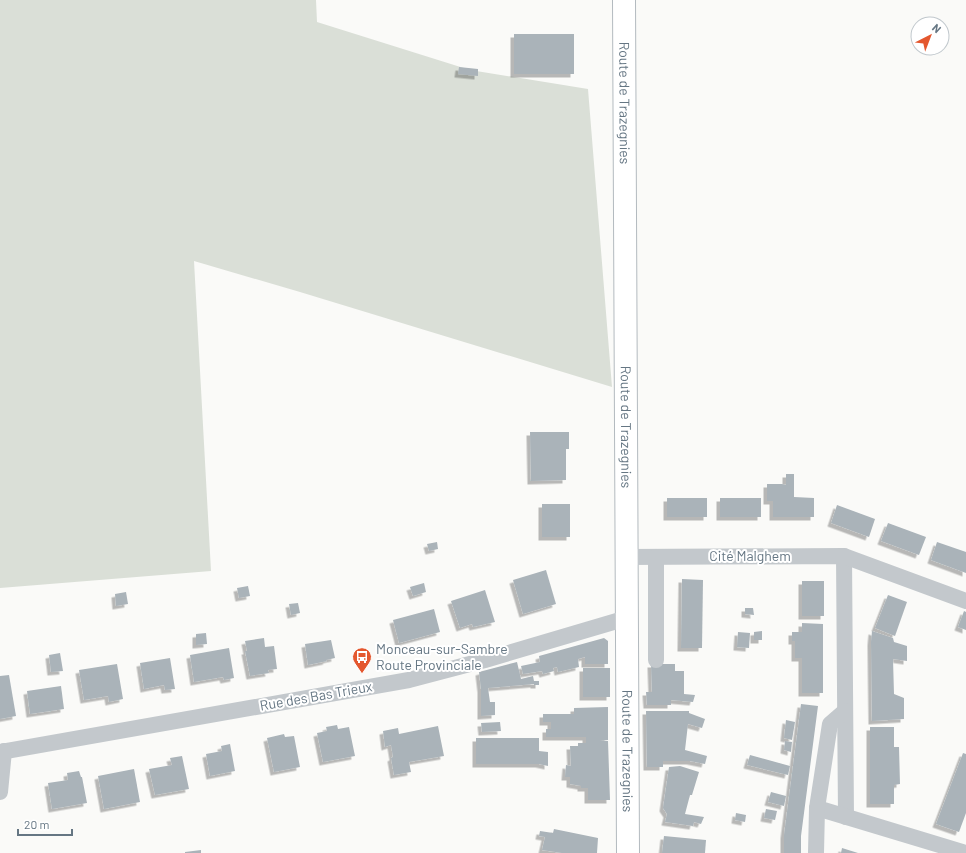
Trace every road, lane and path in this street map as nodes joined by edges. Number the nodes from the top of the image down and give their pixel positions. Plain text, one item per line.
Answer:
1 (624, 0) edge
2 (844, 556) junction
3 (627, 557) junction
4 (656, 557) junction
5 (966, 601) edge
6 (627, 618) junction
7 (656, 660) dead end
8 (846, 711) junction
9 (2, 752) edge
10 (0, 792) edge
11 (817, 808) junction
12 (846, 817) junction
13 (966, 852) edge
14 (628, 853) edge
15 (816, 853) edge

1 - 3 main road, Route de Trazegnies
2 - 4 street, Cité Malghem
2 - 5 street, Cité Malghem
2 - 8 street
3 - 4 street, Cité Malghem
3 - 6 main road, Route de Trazegnies
4 - 7 street
6 - 9 street, Rue des Bas Trieux
6 - 14 main road, Route de Trazegnies
8 - 11 street
8 - 12 street
9 - 10 street
11 - 12 street
11 - 15 street
12 - 13 street

